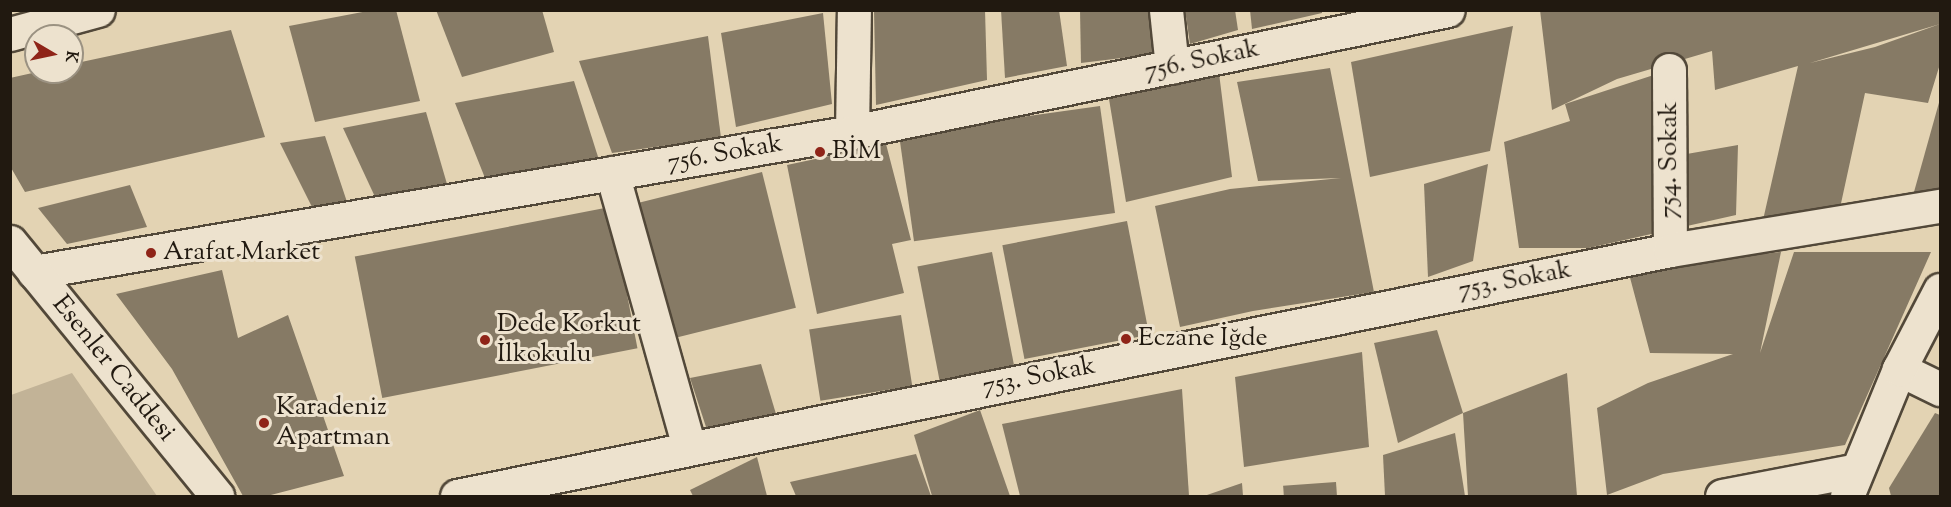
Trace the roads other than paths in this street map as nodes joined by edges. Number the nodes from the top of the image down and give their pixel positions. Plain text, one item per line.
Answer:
1 (98, 10) edge
2 (854, 10) edge
3 (1166, 10) edge
4 (1448, 10) edge
5 (10, 34) edge
6 (1172, 67) junction
7 (1669, 70) dead end
8 (852, 132) junction
9 (612, 173) junction
10 (1941, 206) edge
11 (10, 242) edge
12 (1670, 250) junction
13 (34, 272) junction
14 (1941, 290) edge
15 (1899, 369) junction
16 (1941, 389) edge
17 (689, 447) junction
18 (1852, 484) edge
19 (217, 496) edge
20 (457, 496) edge
21 (1722, 496) edge

1 - 5 street
2 - 8 street
3 - 6 street
4 - 6 street, 756. Sokak
6 - 8 street, 756. Sokak
7 - 12 street, 754. Sokak
8 - 9 street, 756. Sokak
9 - 13 street, 756. Sokak
9 - 17 street
10 - 12 street, 753. Sokak
11 - 13 street, Esenler Caddesi
12 - 17 street, 753. Sokak
13 - 19 street, Esenler Caddesi
14 - 15 street
15 - 16 street
15 - 18 street
17 - 20 street, 753. Sokak
18 - 21 street

